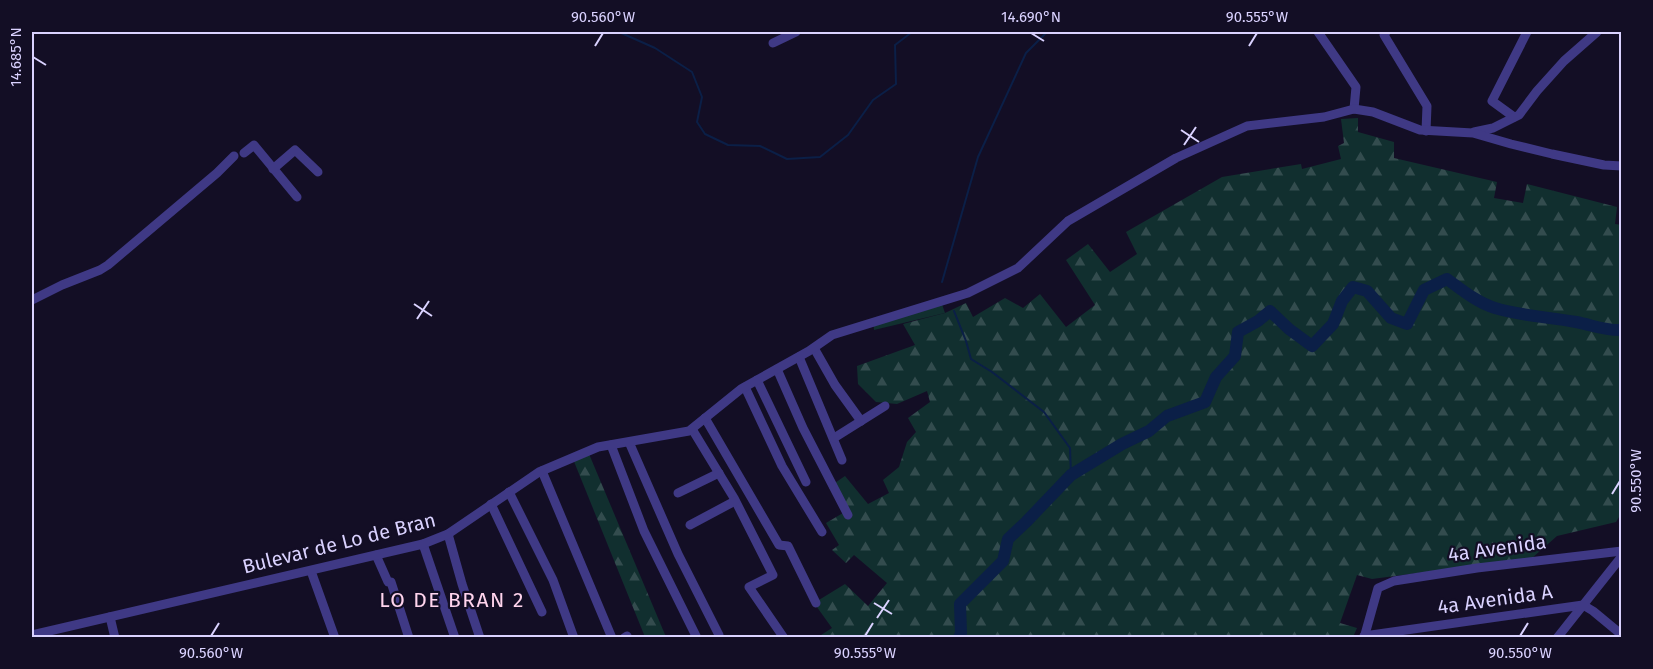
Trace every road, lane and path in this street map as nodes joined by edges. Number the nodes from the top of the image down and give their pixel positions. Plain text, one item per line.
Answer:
1 (796, 32) edge
2 (1318, 32) edge
3 (1386, 32) edge
4 (1527, 32) edge
5 (1597, 32) edge
6 (773, 44) dead end
7 (1354, 109) junction
8 (1514, 117) junction
9 (1426, 131) junction
10 (1473, 133) junction
11 (244, 153) dead end
12 (234, 156) dead end
13 (1622, 166) edge
14 (273, 169) junction
15 (318, 172) dead end
16 (297, 197) dead end
17 (32, 300) edge
18 (814, 348) junction
19 (799, 357) junction
20 (777, 369) junction
21 (757, 380) junction
22 (745, 387) junction
23 (885, 406) dead end
24 (705, 418) junction
25 (861, 421) junction
26 (692, 429) junction
27 (834, 438) junction
28 (629, 442) junction
29 (611, 445) junction
30 (842, 460) dead end
31 (542, 471) junction
32 (719, 473) junction
33 (806, 482) dead end
34 (509, 492) junction
35 (678, 493) dead end
36 (735, 501) junction
37 (491, 504) junction
38 (848, 515) dead end
39 (690, 525) dead end
40 (822, 532) dead end
41 (448, 534) junction
42 (423, 544) junction
43 (1622, 551) edge
44 (376, 555) junction
45 (1622, 556) edge
46 (311, 571) junction
47 (816, 603) dead end
48 (1583, 605) junction
49 (542, 612) dead end
50 (110, 617) junction
51 (32, 635) edge
52 (719, 635) dead end
53 (1622, 635) edge
54 (1364, 637) edge
55 (115, 638) edge
56 (335, 638) edge
57 (409, 638) edge
58 (455, 638) edge
59 (480, 638) edge
60 (574, 638) edge
61 (612, 638) edge
62 (697, 638) edge
63 (784, 638) edge
64 (1557, 638) edge

1 - 6 street
2 - 7 street
3 - 9 street
4 - 8 street
5 - 8 street
7 - 9 street, Bulevar de Lo de Bran
7 - 18 street, Bulevar de Lo de Bran
8 - 10 street
9 - 10 street, Bulevar de Lo de Bran
10 - 13 street, Bulevar de Lo de Bran
11 - 14 street
12 - 17 street
14 - 15 street
14 - 16 street
18 - 19 street, Bulevar de Lo de Bran
18 - 25 street
19 - 20 street, Bulevar de Lo de Bran
19 - 27 street
20 - 21 street, Bulevar de Lo de Bran
20 - 38 street
21 - 22 street, Bulevar de Lo de Bran
21 - 33 street
22 - 24 street, Bulevar de Lo de Bran
22 - 40 street
23 - 25 street
24 - 26 street, Bulevar de Lo de Bran
24 - 47 street
25 - 27 street
26 - 28 street, Bulevar de Lo de Bran
26 - 32 street
27 - 30 street
28 - 29 street, Bulevar de Lo de Bran
28 - 52 street
29 - 31 street, Bulevar de Lo de Bran
29 - 62 street
31 - 34 street, Bulevar de Lo de Bran
31 - 61 street
32 - 35 street
32 - 36 street
34 - 37 street, Bulevar de Lo de Bran
34 - 60 street
36 - 39 street
36 - 63 street
37 - 41 street, Bulevar de Lo de Bran
37 - 49 street
41 - 42 street, Bulevar de Lo de Bran
41 - 59 street
42 - 44 street, Bulevar de Lo de Bran
42 - 58 street
43 - 54 street, 4a Avenida
44 - 46 street, Bulevar de Lo de Bran
44 - 57 street
45 - 48 street
46 - 50 street, Bulevar de Lo de Bran
46 - 56 street
48 - 53 street
48 - 54 street, 4a Avenida A
48 - 64 street
50 - 51 street, Bulevar de Lo de Bran
50 - 55 street

